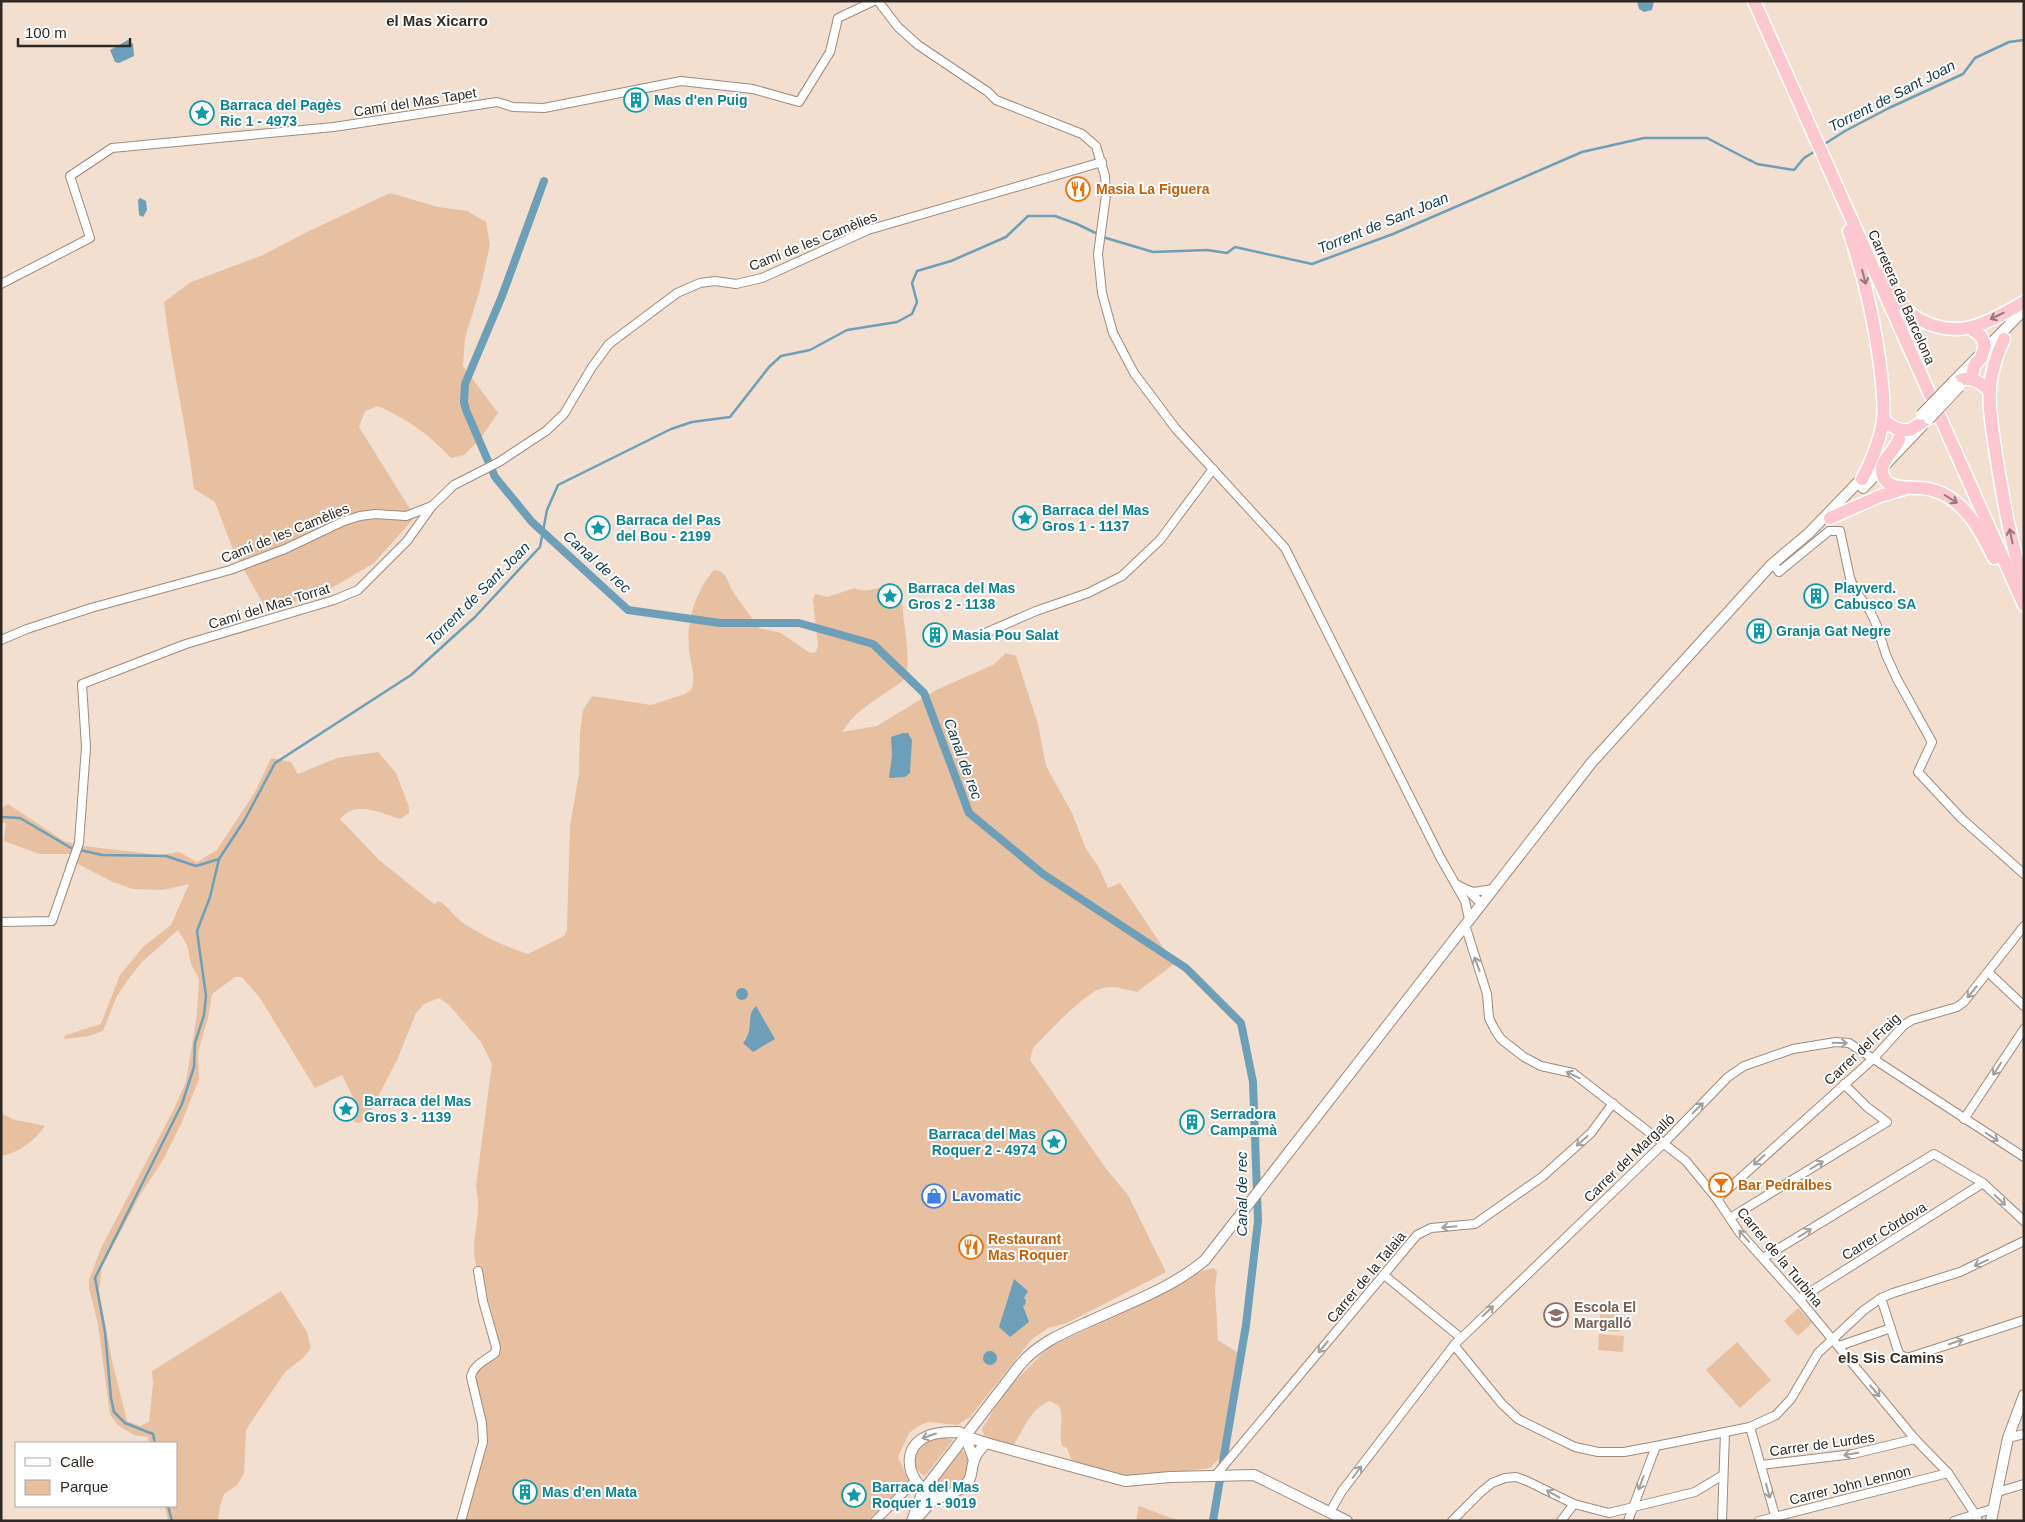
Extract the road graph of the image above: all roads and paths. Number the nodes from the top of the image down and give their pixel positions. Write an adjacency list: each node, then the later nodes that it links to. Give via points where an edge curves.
1 (876, 1): 4 (street, via 918,45 996,100 1082,134 1096,146); 5 (street, Camí del Mas Tapet, via 838,18 830,52 799,102 753,89 681,81 544,108 513,107 497,102 334,127 112,148 70,176 90,238)
2 (1754, 1): 3 (highway, Carretera de Barcelona)
3 (1824, 159): 9 (highway, via 1883,273 1907,309 1926,323); 16 (highway, one-way to 16, via 1868,291 1881,373); 27 (highway, Carretera de Barcelona)
4 (1102, 162): 19 (street, Carrer de la Turbina, via 1106,195 1098,254 1102,293 1113,332 1134,373 1176,429); 22 (street, Camí de les Camèlies, via 868,230 762,278 736,284 700,283 677,293 609,344 564,414 546,431 517,451 454,485)
5 (1, 284)
6 (2024, 302): 9 (highway, one-way to 9)
7 (2024, 310): 11 (street)
8 (2024, 316): 10 (street)
9 (1970, 328): 11 (highway, via 1981,336)
10 (2004, 339): 12 (street); 13 (highway, via 1993,370)
11 (1984, 350): 12 (street); 12 (highway)
12 (1963, 380): 13 (highway, via 1982,384); 14 (highway); 15 (street, bridge)
13 (1990, 391): 26 (highway, one-way to 13, via 2001,486)
14 (1938, 397): 15 (street, bridge)
15 (1928, 417): 17 (highway); 18 (street)
16 (1883, 419): 17 (highway); 20 (highway, via 1875,451)
17 (1904, 434): 18 (highway); 20 (street)
18 (1882, 468): 21 (highway, via 1890,484); 23 (street)
19 (1212, 469): 29 (street, via 1160,540 1122,576 1088,593); 32 (street, Carrer de la Turbina, via 1285,548)
20 (1862, 479): 24 (street)
21 (1904, 489): 23 (highway); 28 (highway, one-way to 28, via 1930,490 1958,504 1988,546)
22 (432, 506): 30 (street, Camí de les Camèlies, via 406,516 360,516 230,570 91,608); 37 (street, Camí del Mas Torrat, via 407,541 358,590 186,644 82,684 86,747 79,843 52,921)
23 (1830, 518): 24 (street)
24 (1809, 533): 25 (street)
25 (1773, 563): 31 (street, via 1779,572 1829,530 1840,531 1855,590 1870,611 1897,679 1932,742 1918,772 1961,818); 33 (street, via 1592,762)
26 (2024, 583)
27 (2024, 604)
28 (2024, 613)
29 (976, 637)
30 (1, 640)
31 (2024, 874)
32 (1455, 884): 34 (street); 35 (street, Carrer de la Turbina)
33 (1493, 889): 34 (street); 36 (street)
34 (1467, 890): 36 (street)
35 (1465, 901): 36 (street); 38 (street, Carrer de la Turbina)
36 (1482, 904): 38 (street)
37 (1, 922)
38 (1467, 922): 45 (street, Carrer de la Turbina, one-way to 38, via 1574,1074 1541,1066 1501,1039 1489,1018 1487,994); 70 (street, via 1205,1260 1160,1288 1034,1350)
39 (2024, 926): 40 (street, Carrer del Fraig)
40 (1989, 973): 41 (street); 43 (street, Carrer del Fraig, one-way to 43, via 1956,1007 1904,1025)
41 (2024, 1006)
42 (2024, 1029): 46 (street, one-way to 46)
43 (1874, 1058): 44 (street, Carrer del Fraig); 46 (street, Carrer del Margalló); 47 (street, Carrer del Margalló, one-way to 43, via 1728,1077 1760,1059 1792,1049 1836,1042 1849,1043)
44 (1844, 1084): 50 (street, Carrer del Fraig, one-way to 50); 51 (street, one-way to 44, via 1887,1122 1866,1107)
45 (1613, 1103): 47 (street, Carrer de la Turbina); 56 (street, Carrer de la Talaia, one-way to 56, via 1591,1133 1542,1177 1475,1224 1430,1228 1417,1235)
46 (1964, 1119): 48 (street, Carrer del Margalló, one-way to 48)
47 (1664, 1143): 50 (street, Carrer de la Turbina, via 1686,1161); 61 (street, Carrer del Margalló, one-way to 47)
48 (2024, 1157)
49 (1982, 1183): 52 (street, one-way to 52); 54 (street, one-way to 49, via 1934,1154); 58 (street, Carrer Còrdova)
50 (1717, 1198): 51 (street, Carrer de la Turbina)
51 (1730, 1218): 54 (street, Carrer de la Turbina, one-way to 51)
52 (2024, 1221)
53 (2024, 1241): 57 (street, one-way to 57, via 1960,1272)
54 (1763, 1258): 58 (street, Carrer de la Turbina)
55 (478, 1271): 92 (street, via 496,1347 494,1353 472,1372 483,1442)
56 (1384, 1275): 61 (street); 79 (street, Carrer de la Talaia, one-way to 79)
57 (1881, 1298): 60 (street); 62 (street)
58 (1799, 1299): 62 (street, Carrer de la Turbina)
59 (2024, 1320): 60 (street, one-way to 59, via 1900,1354 1907,1358)
60 (1891, 1328): 64 (street)
61 (1461, 1338): 63 (street, Carrer del Margalló)
62 (1833, 1340): 64 (street, Carrer de la Turbina); 67 (street, via 1818,1353 1781,1410)
63 (1454, 1345): 74 (street, via 1518,1419 1575,1447 1598,1452 1624,1452); 87 (street, Carrer del Margalló, one-way to 63, via 1342,1491)
64 (1839, 1346): 72 (street, Carrer de la Turbina, one-way to 72)
65 (2024, 1395): 66 (street)
66 (2021, 1407): 71 (street)
67 (1750, 1427): 68 (street); 76 (street)
68 (1725, 1432): 74 (street); 78 (street)
69 (2024, 1434): 71 (street)
70 (965, 1436): 73 (street); 75 (street); 80 (street, one-way to 80, via 959,1432 930,1434 916,1443 910,1464); 82 (street)
71 (2008, 1438): 83 (street)
72 (1915, 1439): 76 (street, Carrer de Lurdes, one-way to 76, via 1852,1454); 77 (street, Carrer de la Turbina)
73 (986, 1443): 75 (street); 79 (street, via 1125,1481)
74 (1656, 1446): 86 (street, one-way to 86)
75 (974, 1460): 84 (street, via 966,1484)
76 (1761, 1465): 91 (street, one-way to 91)
77 (1948, 1473): 88 (street, Carrer de la Turbina); 91 (street, Carrer John Lennon)
78 (1723, 1475): 86 (street, via 1696,1492); 99 (street)
79 (1215, 1476): 87 (street, via 1254,1475)
80 (915, 1481): 82 (street); 93 (street)
81 (2024, 1484): 83 (street)
82 (923, 1491): 84 (street); 94 (street)
83 (1996, 1491): 89 (street)
84 (946, 1496): 94 (street, via 933,1500)
85 (1574, 1504): 86 (street, via 1609,1513); 90 (street, one-way to 90, via 1527,1481 1505,1478 1481,1492); 97 (street)
86 (1632, 1507): 98 (street)
87 (1330, 1512): 95 (street)
88 (1976, 1517): 89 (street); 101 (street)
89 (1991, 1517)
90 (1455, 1518): 96 (street)
91 (1776, 1518): 100 (street, Carrer John Lennon)
92 (461, 1521)
93 (875, 1521)
94 (913, 1521)
95 (1347, 1521)
96 (1466, 1521)
97 (1561, 1521)
98 (1628, 1521)
99 (1722, 1521)
100 (1759, 1521)
101 (1954, 1521)

